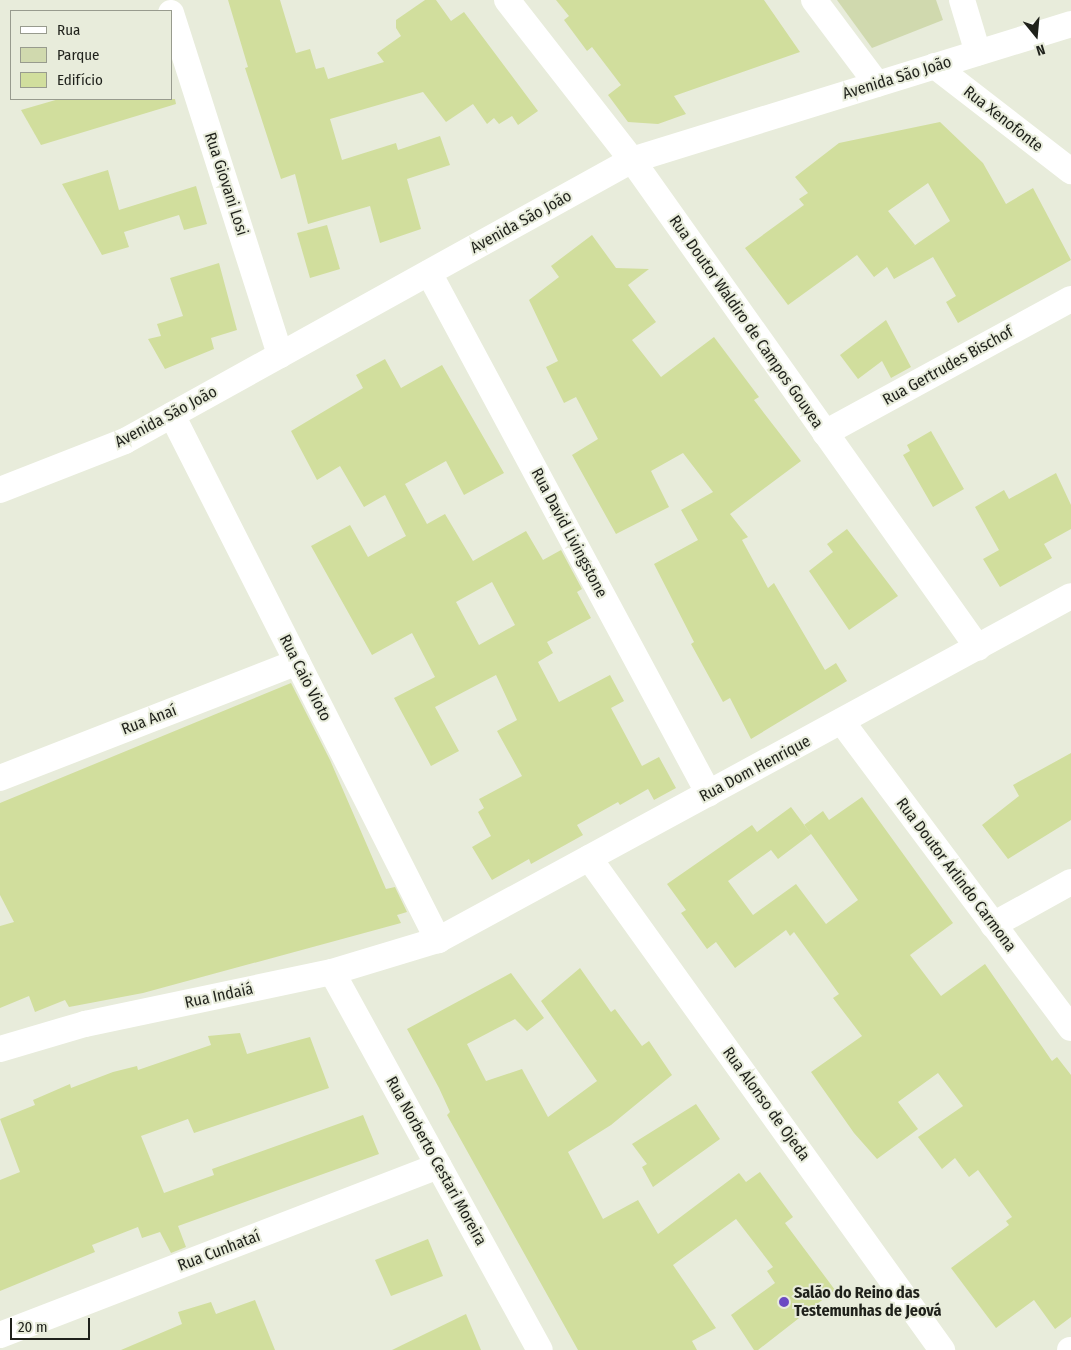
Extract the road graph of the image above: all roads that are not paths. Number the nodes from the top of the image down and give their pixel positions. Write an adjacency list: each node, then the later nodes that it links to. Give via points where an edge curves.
1 (507, 0): 9 (street, Rua Doutor Waldiro de Campos Gouvea)
2 (814, 0): 8 (street)
3 (962, 0): 6 (street)
4 (172, 15): 13 (street, Rua Giovani Losi)
5 (1071, 24): 6 (street, Avenida São João)
6 (978, 53): 7 (street, Avenida São João)
7 (936, 66): 8 (street, Avenida São João); 10 (street, Rua Xenofonte)
8 (878, 84): 9 (street, Avenida São João)
9 (632, 160): 11 (street, Avenida São João); 15 (street, Rua Doutor Waldiro de Campos Gouvea)
10 (1071, 171)
11 (429, 273): 13 (street, Avenida São João); 22 (street, Rua David Livingstone)
12 (1071, 299): 15 (street, Rua Gertrudes Bischof)
13 (280, 356): 14 (street, Avenida São João)
14 (172, 415): 16 (street, Avenida São João, via 125,441); 19 (street, Rua Caio Vioto)
15 (825, 433): 18 (street, Rua Doutor Waldiro de Campos Gouvea)
16 (0, 490)
17 (1071, 596): 18 (street, Rua Dom Henrique)
18 (978, 648): 20 (street, Rua Dom Henrique)
19 (297, 662): 21 (street, Rua Anaí); 26 (street, Rua Caio Vioto)
20 (842, 722): 22 (street, Rua Dom Henrique); 25 (street, Rua Doutor Arlindo Carmona)
21 (0, 778)
22 (709, 794): 23 (street, Rua Dom Henrique)
23 (589, 858): 26 (street, Rua Dom Henrique); 33 (street, Rua Alonso de Ojeda)
24 (1071, 882): 25 (street)
25 (993, 924): 28 (street, Rua Doutor Arlindo Carmona)
26 (438, 940): 27 (street, Rua Indaiá)
27 (332, 972): 29 (street, Rua Indaiá, via 85,1024); 30 (street, Rua Norberto Cestari Moreira)
28 (1071, 1028)
29 (0, 1049)
30 (439, 1166): 31 (street, Rua Cunhataí); 32 (street, Rua Norberto Cestari Moreira)
31 (0, 1335)
32 (540, 1350)
33 (942, 1350)

